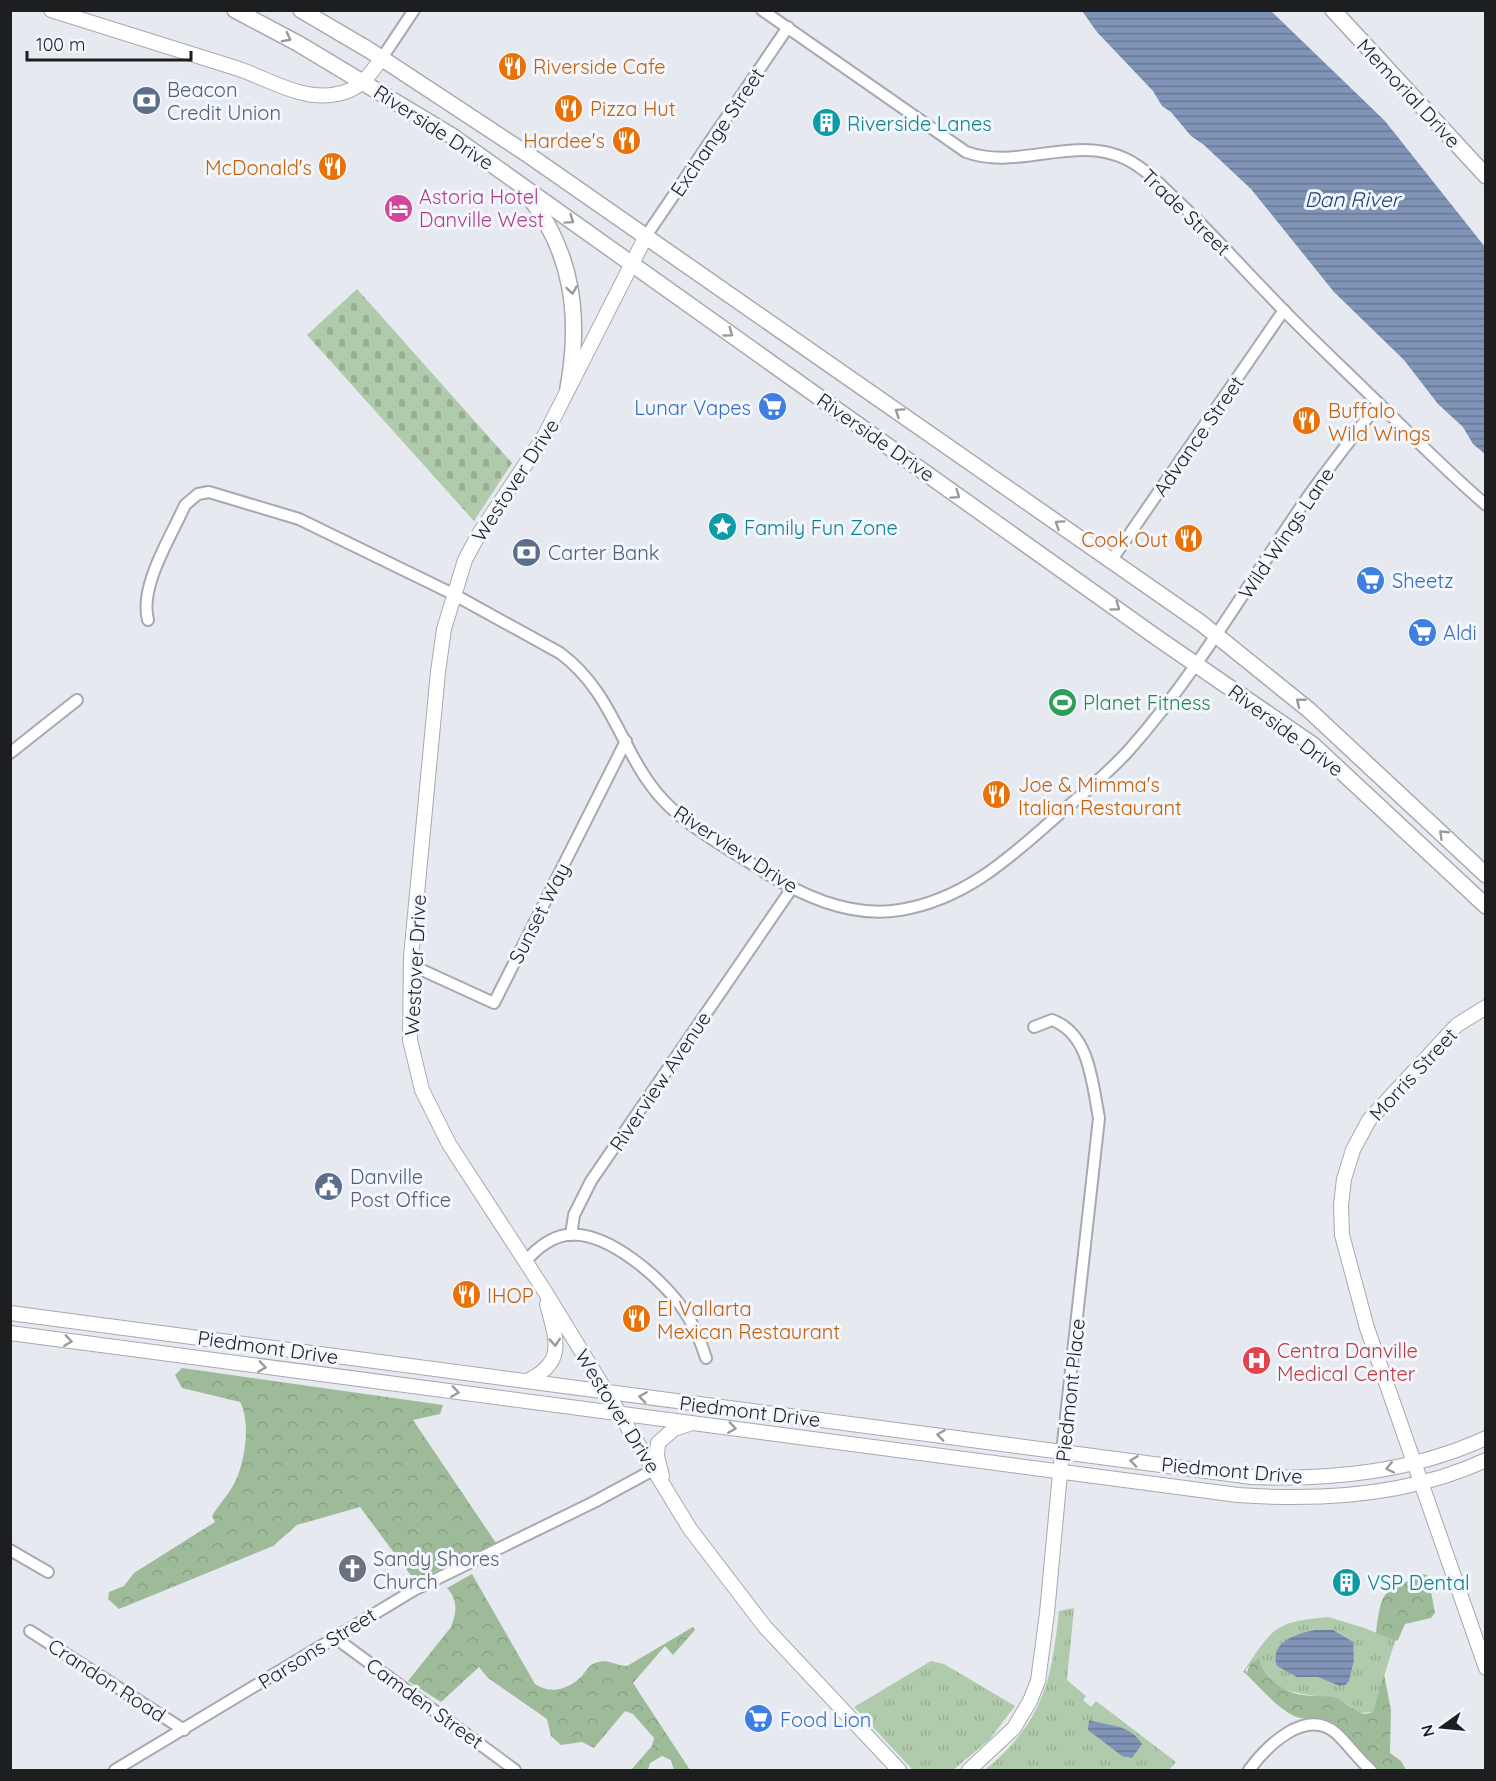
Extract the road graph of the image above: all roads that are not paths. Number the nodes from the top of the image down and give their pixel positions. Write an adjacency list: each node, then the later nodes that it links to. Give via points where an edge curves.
1 (51, 10): 9 (main road, via 309,94 336,95)
2 (235, 10): 9 (main road, Riverside Drive, one-way to 9)
3 (301, 10): 8 (main road, Riverside Drive)
4 (414, 10): 8 (street)
5 (762, 10): 7 (street, Trade Street)
6 (1333, 10): 10 (main road, Memorial Drive)
7 (788, 27): 12 (street, Exchange Street); 14 (street, Trade Street, via 978,157 1000,159 1098,150 1142,168 1212,233)
8 (382, 58): 9 (main road); 12 (main road, Riverside Drive)
9 (364, 83): 11 (main road, Riverside Drive, via 452,136)
10 (1485, 176)
11 (517, 183): 13 (main road, Riverside Drive, one-way to 13); 15 (main road, one-way to 15, via 558,245 571,284 575,336)
12 (646, 236): 13 (main road, Westover Drive); 18 (main road, Riverside Drive, one-way to 12)
13 (634, 265): 15 (main road, Westover Drive); 22 (main road, Riverside Drive, one-way to 22)
14 (1284, 310): 16 (street, Trade Street); 18 (street, Advance Street)
15 (568, 388): 19 (main road, Westover Drive, via 545,435 479,534)
16 (1378, 404): 17 (street, Trade Street); 21 (street, Wild Wings Lane, via 1306,500)
17 (1485, 505)
18 (1112, 561): 21 (main road, Riverside Drive)
19 (453, 594): 20 (street, Riverview Drive, via 324,529 209,492 198,494 185,505 148,585); 24 (street, Riverview Drive, via 576,665 592,681); 29 (main road, Westover Drive, via 438,672)
20 (148, 620)
21 (1215, 635): 22 (street, Wild Wings Lane); 26 (main road, Riverside Drive, one-way to 21, via 1309,710)
22 (1195, 664): 27 (street, Riverview Drive, via 1129,750 1030,840 969,887 922,904 878,911 833,904); 28 (main road, Riverside Drive, via 1313,745)
23 (77, 700): 25 (street)
24 (626, 741): 27 (street, Riverview Drive, via 662,799 677,813); 29 (street, Sunset Way, via 494,1003)
25 (10, 753)
26 (1485, 875)
27 (792, 888): 32 (street, Riverview Avenue, via 591,1181 574,1215)
28 (1485, 906)
29 (411, 965): 33 (main road, Westover Drive, via 410,1040 422,1090 449,1144)
30 (1485, 1007): 45 (main road, Morris Street, via 1457,1025 1368,1120 1344,1179 1342,1235 1367,1328)
31 (1034, 1027): 43 (street, Piedmont Place, via 1052,1020 1067,1026 1081,1045 1099,1118)
32 (571, 1235): 33 (street, via 544,1244); 37 (street, via 620,1251 658,1280 686,1313)
33 (525, 1262): 34 (main road, Westover Drive)
34 (544, 1290): 38 (main road, one-way to 38, via 557,1344 548,1367); 39 (main road, Westover Drive)
35 (10, 1313): 38 (main road, Piedmont Drive)
36 (10, 1334): 40 (main road, Piedmont Drive, one-way to 40)
37 (706, 1358)
38 (526, 1381): 39 (main road, Piedmont Drive)
39 (606, 1392): 40 (main road, Westover Drive); 43 (main road, Piedmont Drive, one-way to 39)
40 (619, 1414): 41 (main road, Piedmont Drive); 46 (main road, Westover Drive)
41 (692, 1423): 47 (main road, Piedmont Drive, one-way to 47); 49 (main road, via 674,1429 658,1443 657,1456)
42 (1485, 1438): 45 (main road, Piedmont Drive)
43 (1062, 1452): 45 (main road, Piedmont Drive, one-way to 43, via 1354,1475 1286,1478); 47 (main road, Piedmont Place)
44 (1485, 1460): 48 (main road, Piedmont Drive)
45 (1413, 1463): 48 (main road, Morris Street)
46 (654, 1470): 49 (main road, Westover Drive); 53 (street, Parsons Street, via 414,1590)
47 (1062, 1472): 48 (main road, Piedmont Drive, via 1282,1498 1353,1495); 59 (main road, Piedmont Place, via 1038,1681 1014,1728)
48 (1419, 1482): 54 (main road, Morris Street)
49 (666, 1489): 58 (main road, Westover Drive, via 712,1561 765,1627)
50 (10, 1550): 51 (street)
51 (48, 1572)
52 (30, 1631): 55 (street, Crandon Road)
53 (334, 1637): 55 (street, Parsons Street); 57 (street, Camden Street)
54 (1485, 1668)
55 (183, 1730): 56 (street, Parsons Street)
56 (115, 1770)
57 (515, 1770)
58 (899, 1770)
59 (969, 1770)
60 (1249, 1770): 61 (street, via 1271,1744 1287,1733 1312,1725 1337,1734)
61 (1371, 1770)

